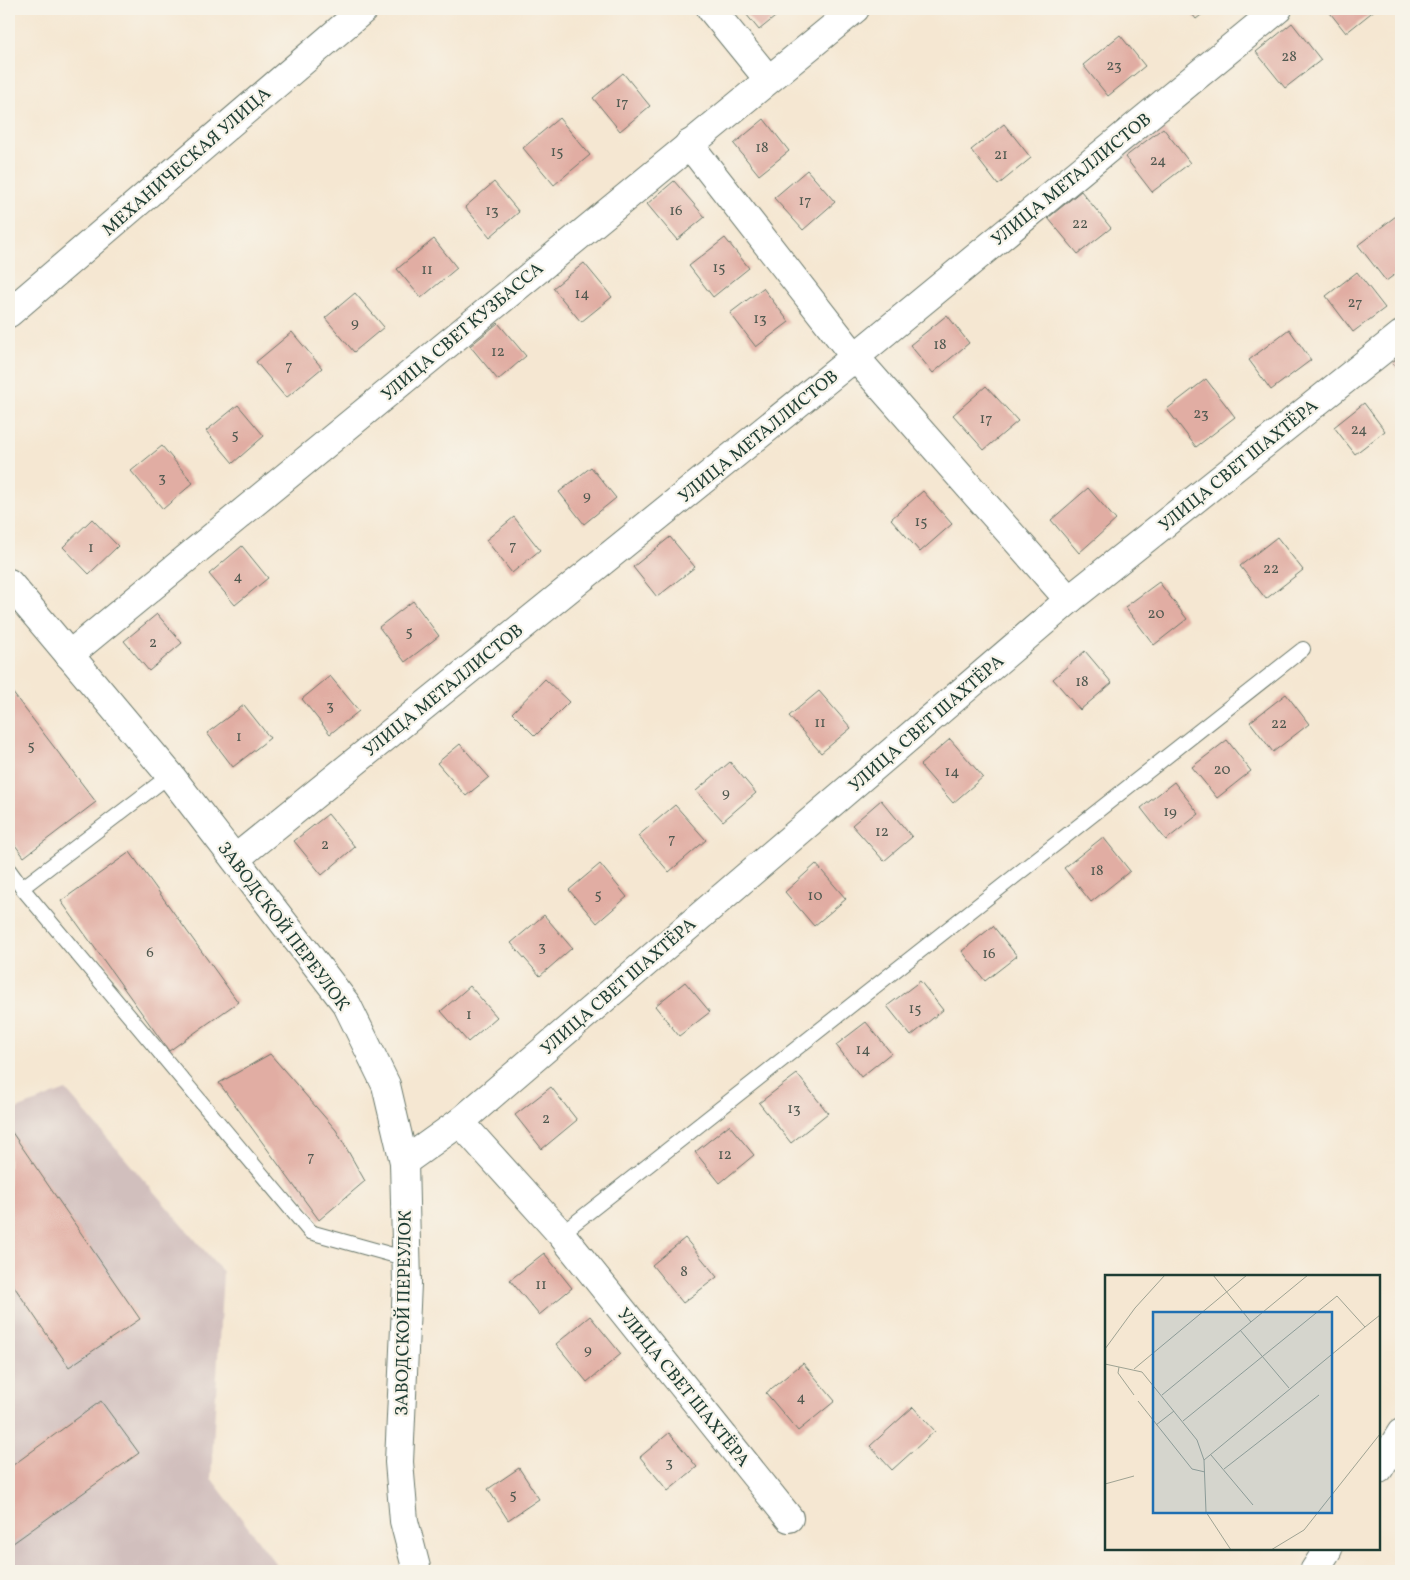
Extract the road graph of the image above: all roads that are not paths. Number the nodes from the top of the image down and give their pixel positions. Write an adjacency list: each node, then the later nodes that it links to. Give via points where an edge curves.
1 (364, 9): 7 (street, МЕХАНИЧЕСКАЯ УЛИЦА)
2 (711, 9): 5 (street)
3 (855, 9): 5 (street, УЛИЦА СВЕТ КУЗБАССА)
4 (1278, 9): 9 (street, УЛИЦА МЕТАЛЛИСТОВ)
5 (768, 79): 6 (street, УЛИЦА СВЕТ КУЗБАССА)
6 (688, 144): 9 (street); 13 (street, УЛИЦА СВЕТ КУЗБАССА)
7 (9, 313)
8 (1401, 335): 11 (street, УЛИЦА СВЕТ ШАХТЁРА)
9 (855, 357): 11 (street); 15 (street, УЛИЦА МЕТАЛЛИСТОВ)
10 (9, 583): 13 (street, ЗАВОДСКОЙ ПЕРЕУЛОК)
11 (1069, 600): 18 (street, УЛИЦА СВЕТ ШАХТЁРА)
12 (1304, 649): 20 (lane)
13 (69, 655): 14 (street, ЗАВОДСКОЙ ПЕРЕУЛОК)
14 (170, 775): 15 (street, ЗАВОДСКОЙ ПЕРЕУЛОК); 17 (lane)
15 (235, 859): 19 (street, ЗАВОДСКОЙ ПЕРЕУЛОК, via 347,1005 386,1085)
16 (9, 870): 17 (lane)
17 (22, 888): 21 (lane, via 310,1232)
18 (460, 1122): 19 (street, УЛИЦА СВЕТ ШАХТЁРА); 20 (street, УЛИЦА СВЕТ ШАХТЁРА)
19 (404, 1162): 21 (street, ЗАВОДСКОЙ ПЕРЕУЛОК)
20 (562, 1234): 24 (street, УЛИЦА СВЕТ ШАХТЁРА)
21 (406, 1259): 26 (street, ЗАВОДСКОЙ ПЕРЕУЛОК, via 399,1462 404,1521)
22 (1401, 1433): 23 (street)
23 (1380, 1467)
24 (790, 1518)
25 (1327, 1550): 27 (street)
26 (417, 1571)
27 (1314, 1571)

